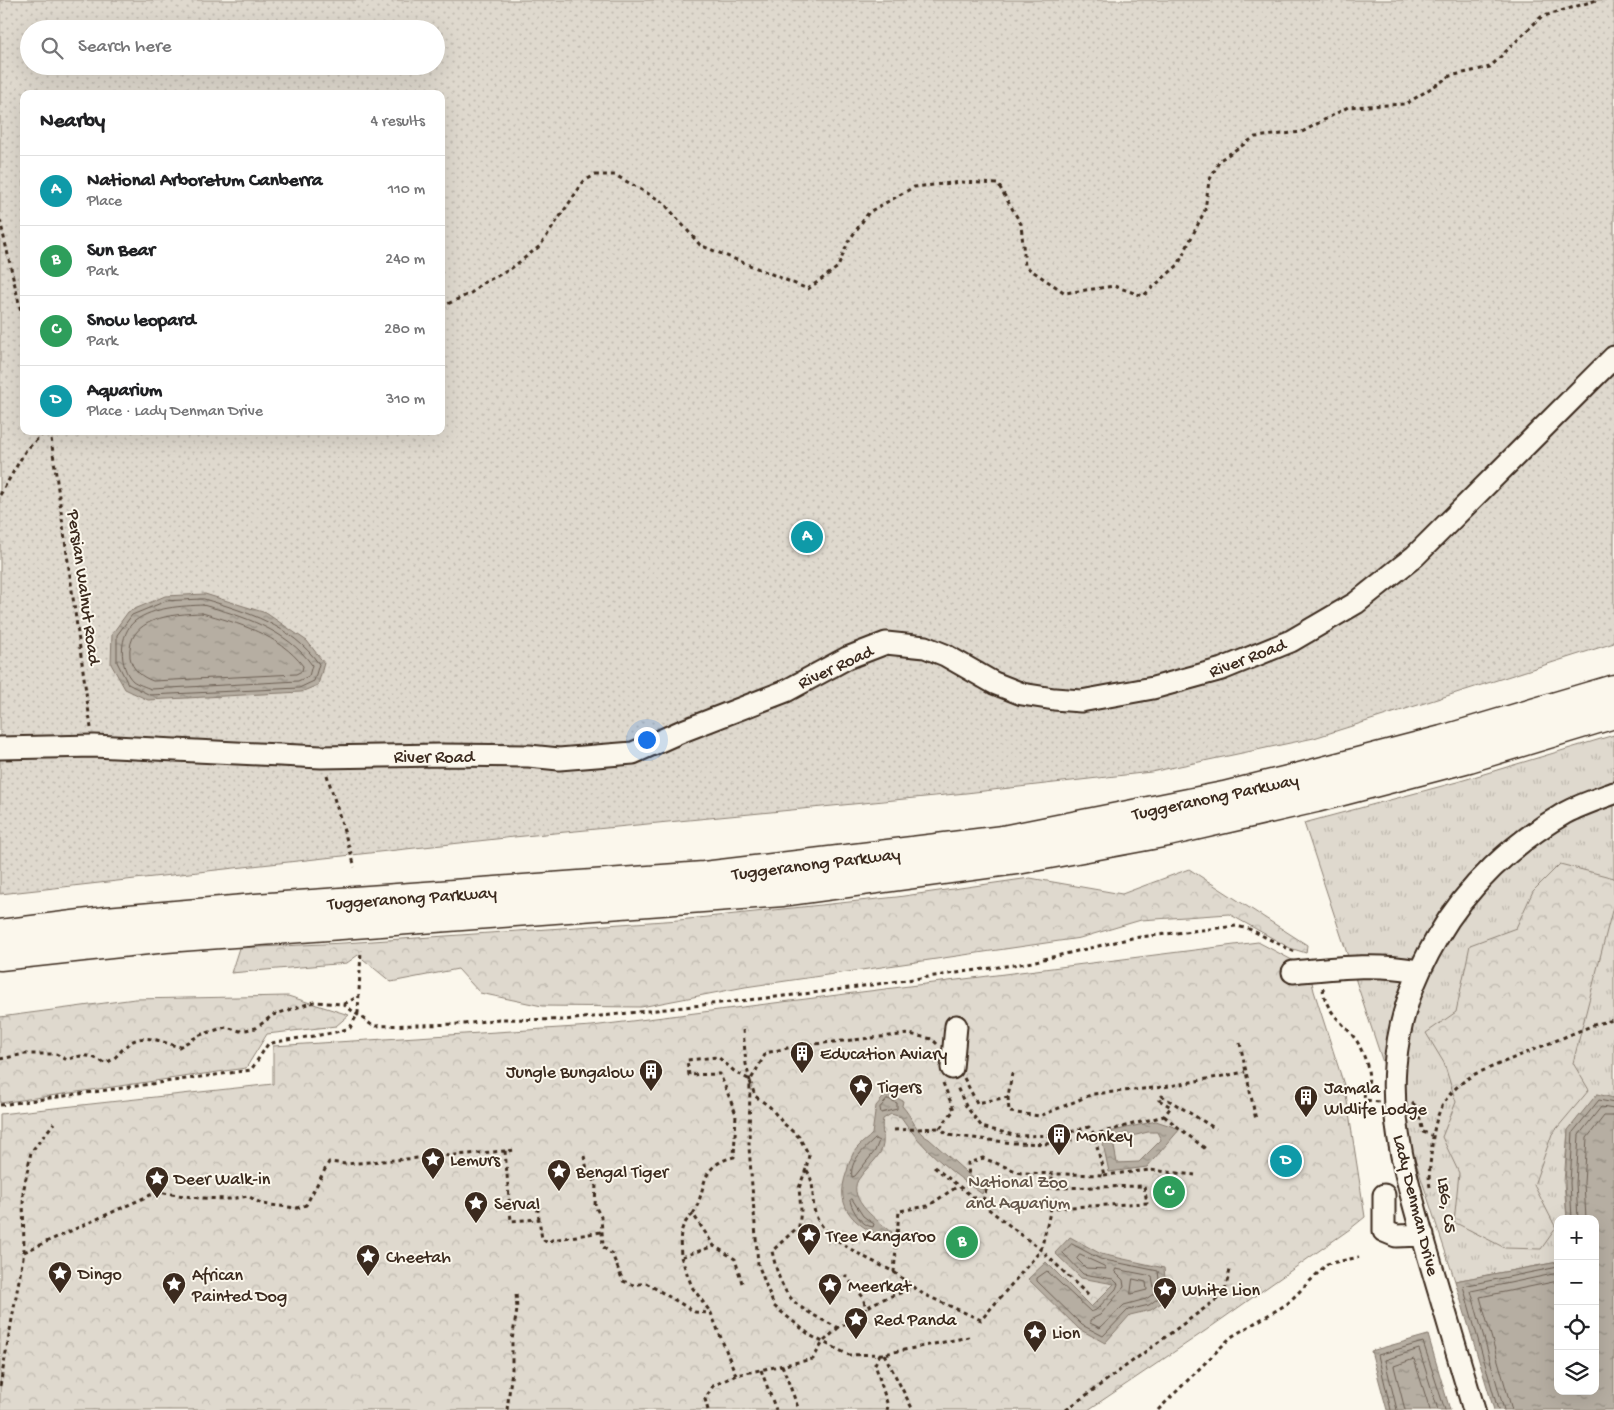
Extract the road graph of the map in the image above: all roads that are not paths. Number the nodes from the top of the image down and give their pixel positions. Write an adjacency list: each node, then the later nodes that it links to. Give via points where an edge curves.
1 (1614, 358): 4 (street, River Road, via 1414,556 1356,603 1291,641 1222,669 1153,688 1081,701 1022,694 994,684 925,647 886,643 847,658 786,690 633,753 559,759 470,755 322,757 94,746)
2 (1614, 689): 6 (highway, Tuggeranong Parkway, via 1442,740 1224,796 1002,840 704,876 256,908)
3 (1614, 714): 7 (highway, Tuggeranong Parkway, via 1316,798 1158,834 1017,860 783,892 166,938)
4 (0, 748)
5 (1614, 793): 9 (street, Lady Denman Drive, via 1566,813 1502,857 1454,910)
6 (0, 934)
7 (0, 956)
8 (1296, 963): 9 (street, via 1321,970 1352,966)
9 (1418, 971): 13 (street, Lady Denman Drive, via 1399,1034 1395,1101 1410,1192)
10 (956, 1026): 11 (street)
11 (947, 1075)
12 (1384, 1195): 13 (street, via 1384,1232 1396,1236)
13 (1423, 1235): 14 (street, Lady Denman Drive)
14 (1474, 1410)

